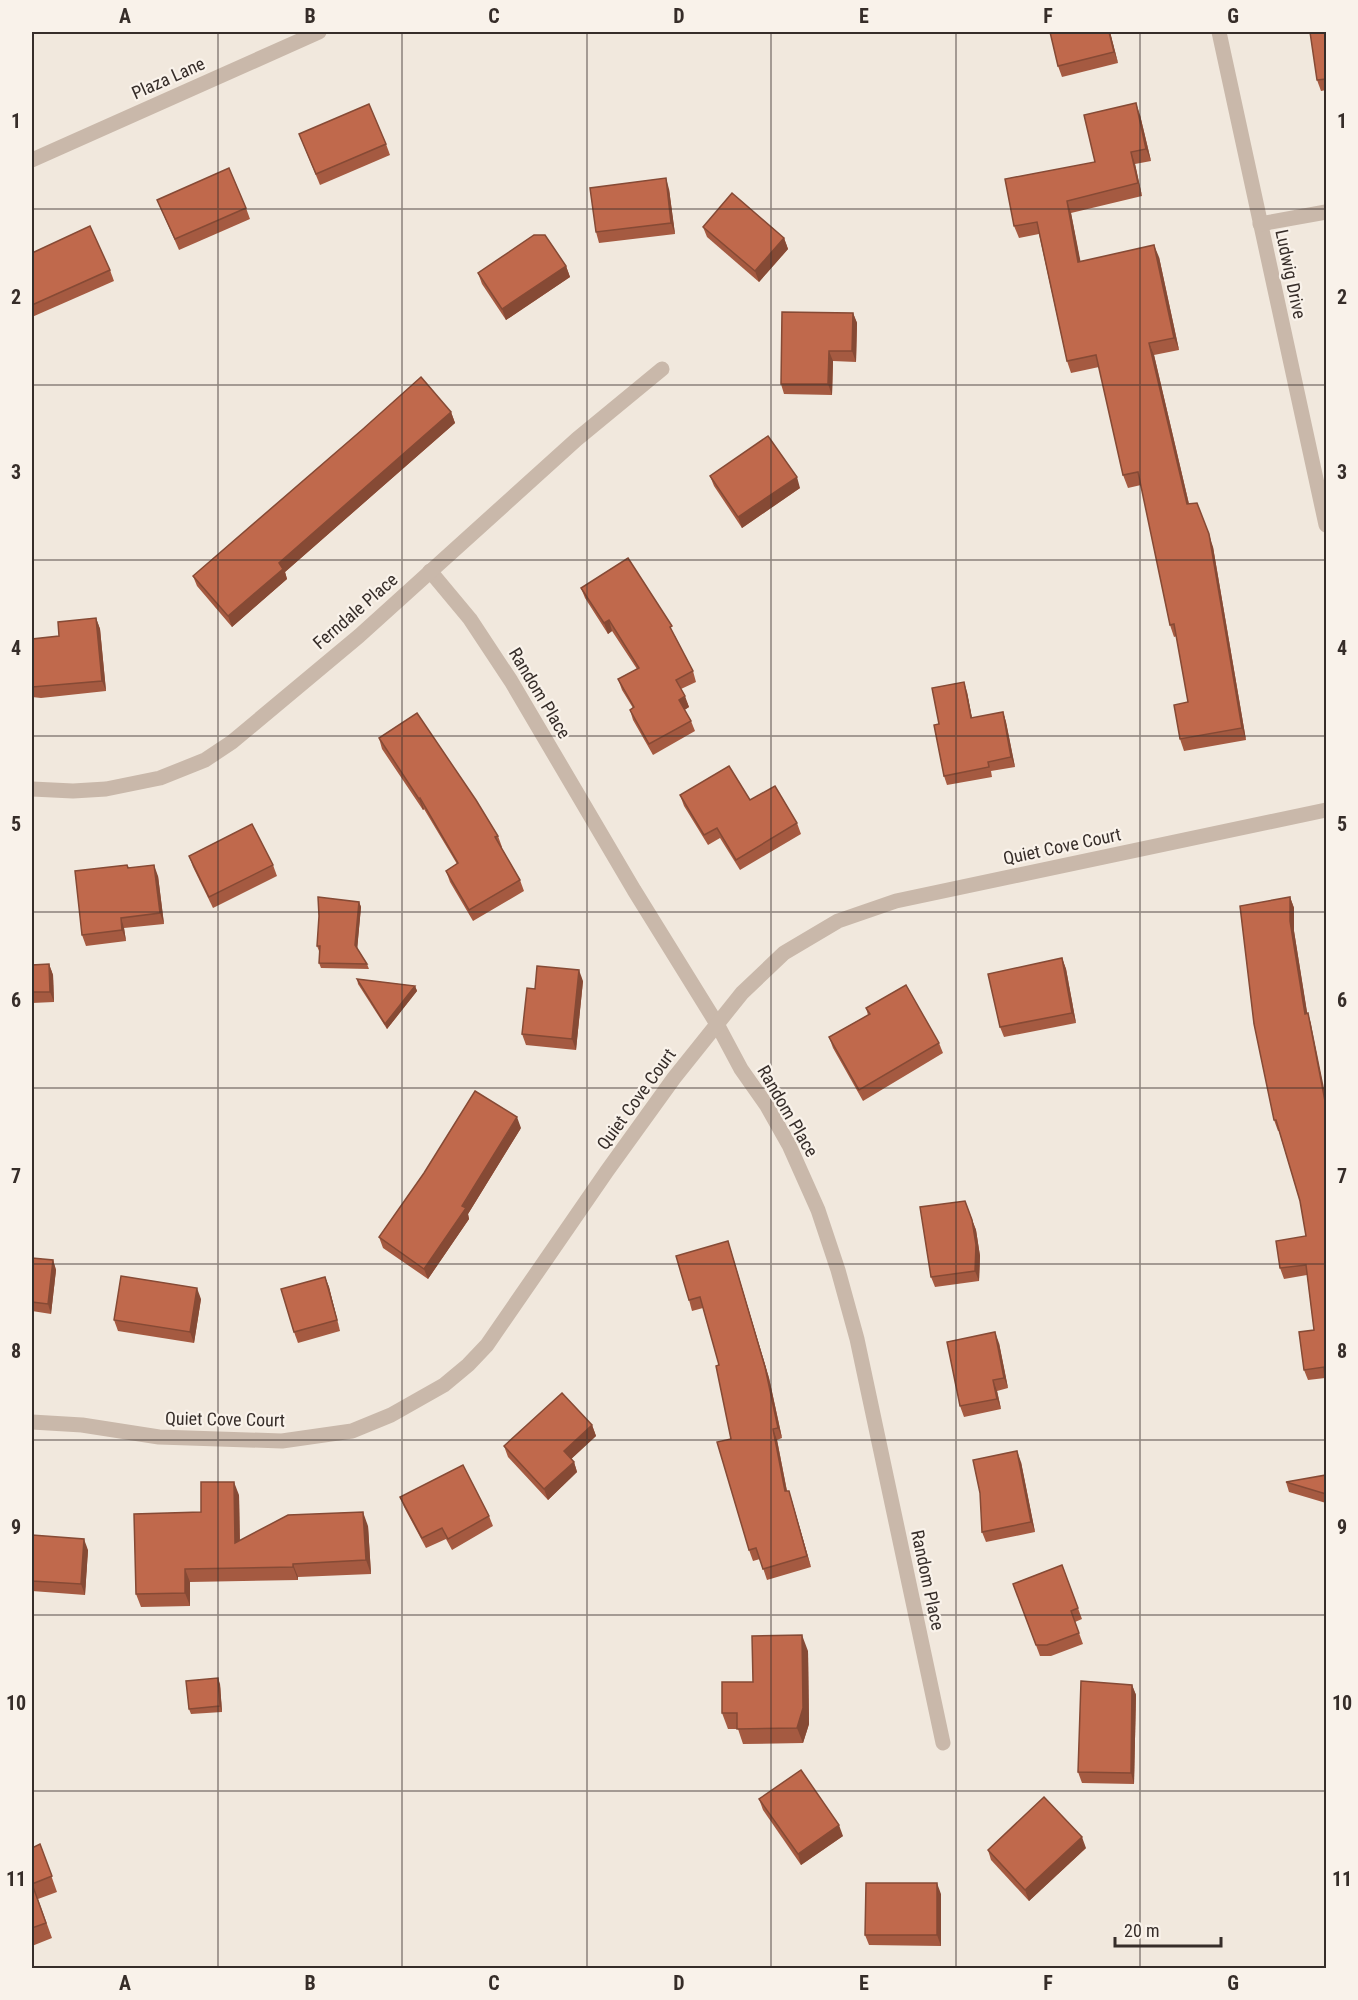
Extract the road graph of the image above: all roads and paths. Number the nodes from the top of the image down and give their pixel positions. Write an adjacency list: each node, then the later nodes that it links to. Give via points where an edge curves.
1 (320, 32): 3 (street, Plaza Lane)
2 (1219, 32): 5 (street, Ludwig Drive)
3 (32, 160)
4 (1326, 212): 5 (street)
5 (1260, 224): 7 (street, Ludwig Drive)
6 (662, 369): 8 (street, Ferndale Place, via 577,439)
7 (1326, 525)
8 (430, 571): 9 (street, Ferndale Place, via 359,636 232,742 205,759 160,778 106,789); 11 (street, Random Place, via 470,619 511,681)
9 (32, 789)
10 (1326, 810): 11 (street, Quiet Cove Court, via 896,901 838,921 784,953 742,993)
11 (717, 1024): 12 (street, Quiet Cove Court, via 614,1161 487,1345 444,1385 418,1401 352,1431 282,1441 159,1437); 13 (street, Random Place, via 789,1145 818,1210 838,1270 857,1339)
12 (32, 1422)
13 (943, 1743)

